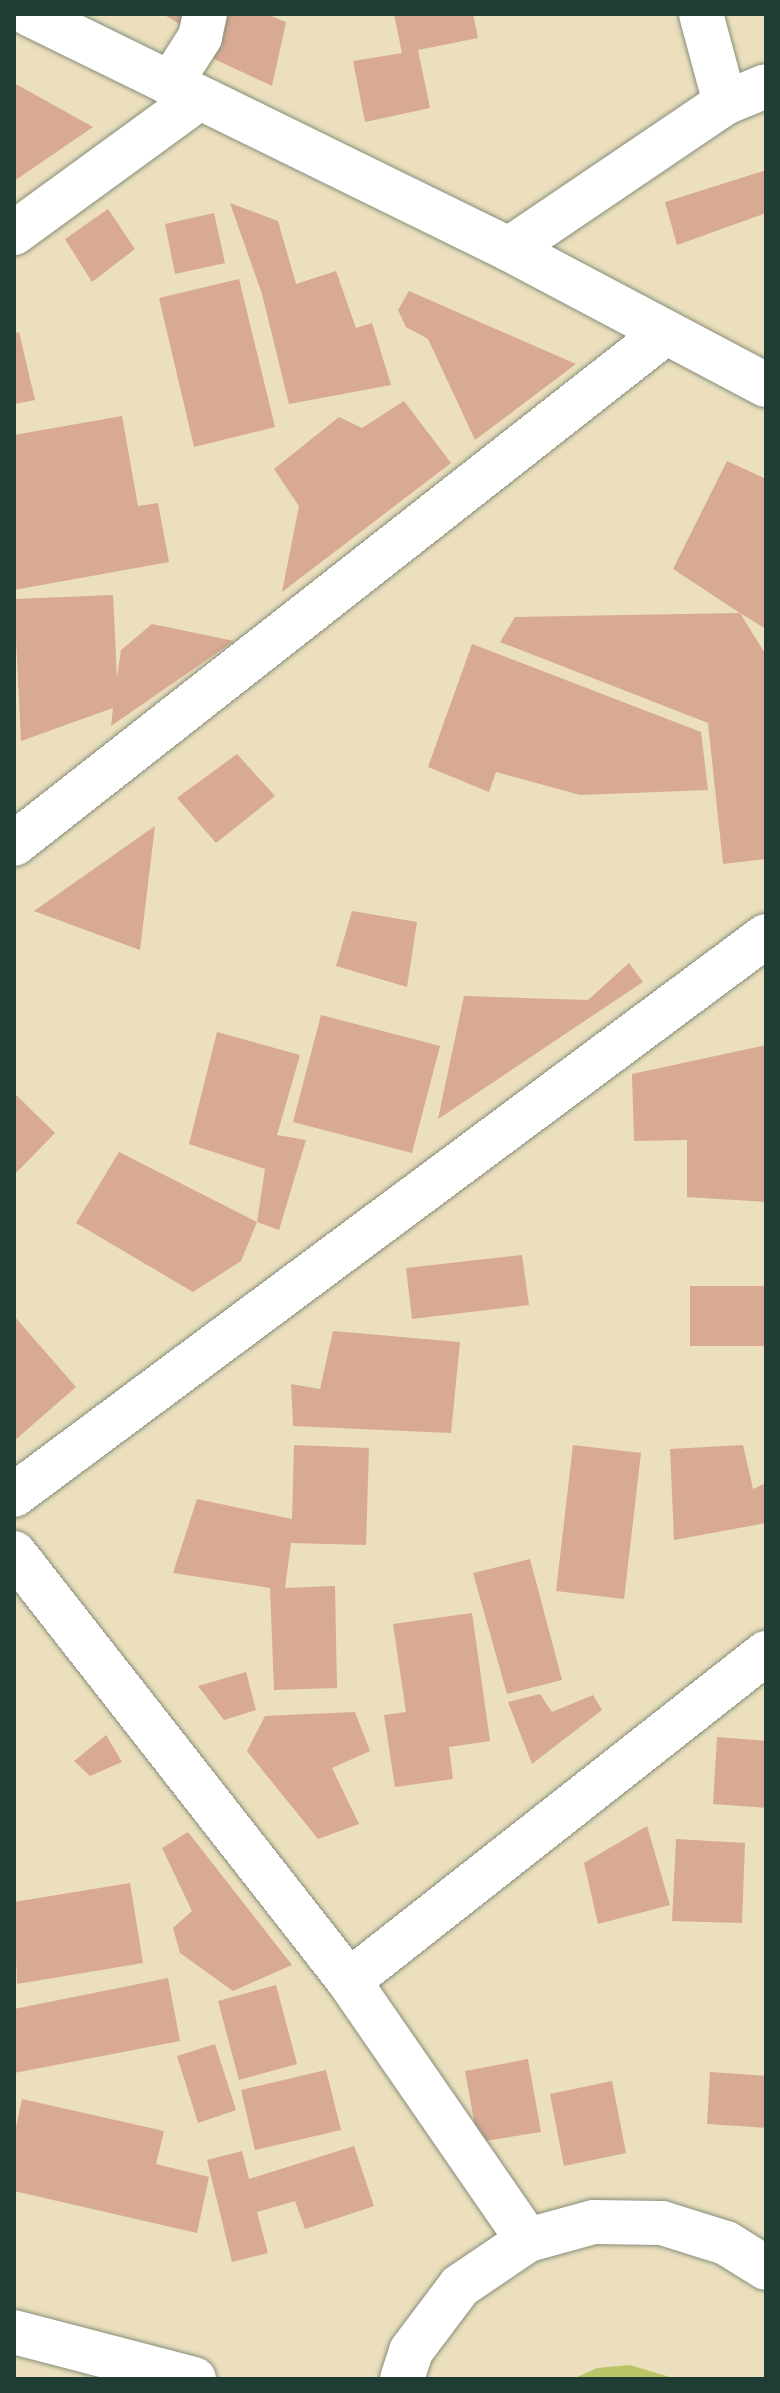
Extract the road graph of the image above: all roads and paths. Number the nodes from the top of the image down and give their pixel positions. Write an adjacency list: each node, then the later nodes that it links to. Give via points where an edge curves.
1 (29, 14): 5 (street)
2 (205, 14): 5 (street)
3 (701, 14): 6 (street)
4 (766, 86): 6 (street)
5 (184, 92): 7 (street); 8 (street)
6 (725, 103): 8 (street)
7 (14, 233)
8 (509, 249): 9 (street)
9 (664, 334): 10 (street); 11 (street)
10 (766, 385)
11 (14, 844)
12 (766, 936): 13 (street)
13 (14, 1495)
14 (14, 1553): 16 (street)
15 (766, 1653): 16 (street)
16 (349, 1981): 17 (street)
17 (528, 2240): 18 (street, via 594,2222 662,2223 726,2243); 21 (street, via 460,2286 411,2351)
18 (766, 2268)
19 (14, 2332): 20 (street)
20 (194, 2379)
21 (402, 2379)

